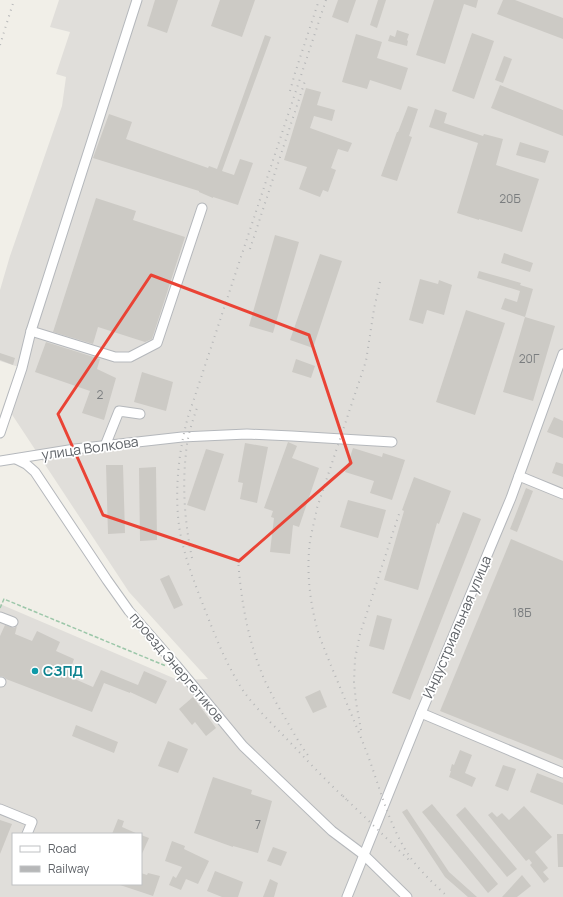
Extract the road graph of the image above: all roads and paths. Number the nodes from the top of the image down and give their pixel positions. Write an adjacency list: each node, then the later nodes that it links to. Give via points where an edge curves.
1 (137, 0): 3 (street)
2 (202, 208): 3 (street, via 157,343 130,357 116,357)
3 (31, 331): 6 (street, via 22,368)
4 (563, 354): 11 (street, Индустриальная улица)
5 (140, 414): 8 (street, via 119,411)
6 (0, 433)
7 (392, 442): 8 (street, улица Волкова, via 247,434 180,437)
8 (105, 446): 9 (street, улица Волкова)
9 (16, 459): 10 (street, улица Волкова); 18 (street, проезд Энергетиков, via 35,472 107,580)
10 (0, 462)
11 (519, 476): 12 (street); 19 (street, Индустриальная улица)
12 (563, 494)
13 (0, 597): 14 (path)
14 (4, 599): 15 (path); 18 (path, via 167,666)
15 (0, 608)
16 (0, 617): 17 (street)
17 (13, 622)
18 (176, 664): 23 (street, проезд Энергетиков, via 243,746 332,831)
19 (421, 713): 20 (street); 23 (street, Индустриальная улица)
20 (563, 772)
21 (0, 809): 22 (street, via 32,822)
22 (27, 833)
23 (364, 855): 24 (street, Индустриальная улица); 25 (street, проезд Энергетиков)
24 (347, 897)
25 (407, 897)

